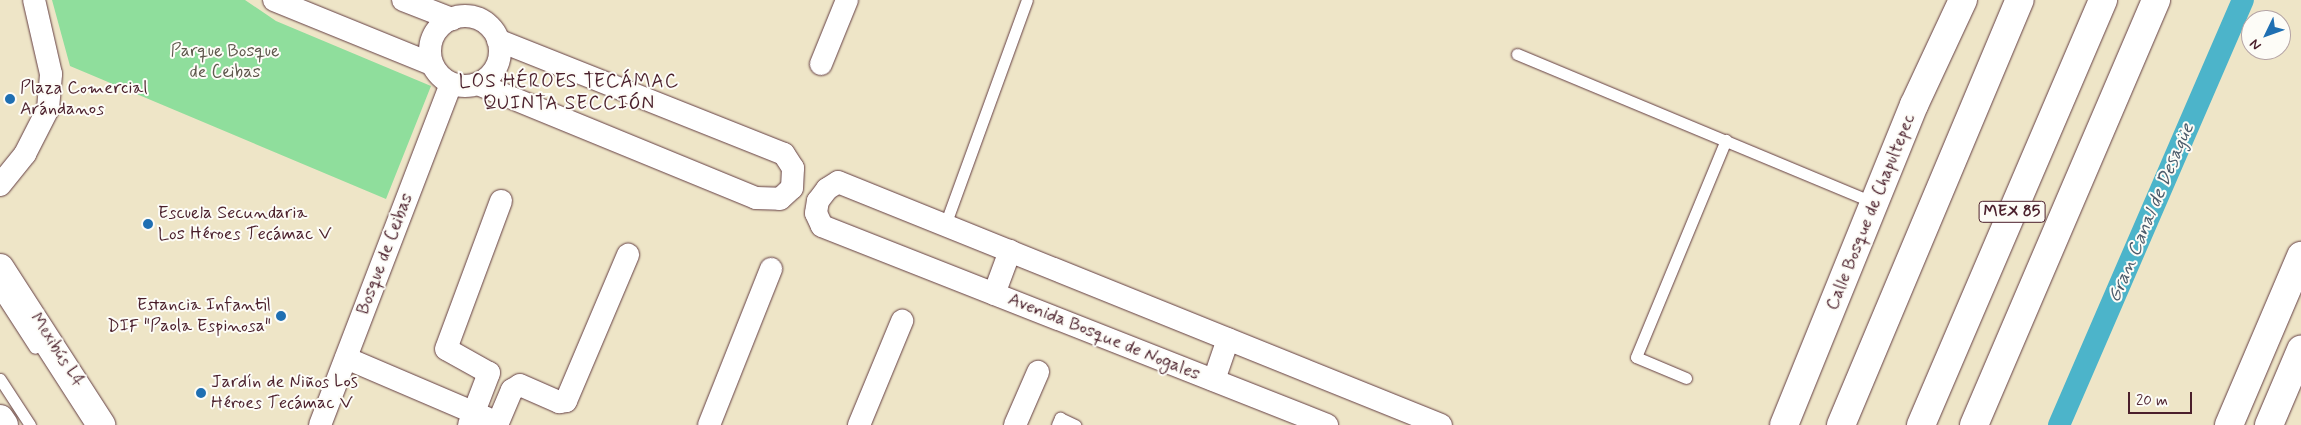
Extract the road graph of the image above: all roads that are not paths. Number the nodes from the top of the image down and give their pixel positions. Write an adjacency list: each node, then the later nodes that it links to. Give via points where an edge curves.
1 (34, 0): 19 (street, via 51,74 48,109 26,154)
2 (274, 0): 14 (street)
3 (403, 0): 11 (street)
4 (847, 0): 15 (street)
5 (1027, 0): 22 (lane)
6 (1962, 0): 21 (main road, Calle Bosque de Chapultepec, via 1914,105)
7 (2020, 0): 54 (main road)
8 (2103, 0): 55 (main road, MEX 85)
9 (2156, 0): 56 (main road, MEX 85)
10 (479, 9): 11 (street); 12 (street)
11 (452, 19): 14 (street, via 440,26 432,37)
12 (498, 40): 17 (street, via 499,57 492,73); 17 (street, via 784,154 793,168 792,188 780,199 756,198)
13 (1516, 54): 18 (lane)
14 (432, 64): 16 (street)
15 (821, 64)
16 (451, 84): 17 (street, via 465,87); 33 (street, Bosque de Ceibas)
17 (478, 84)
18 (1726, 140): 21 (lane); 36 (lane, via 1636,357)
19 (3, 177)
20 (500, 201): 40 (street, via 446,349 451,355 488,372)
21 (1875, 202): 53 (main road, Calle Bosque de Chapultepec)
22 (945, 225): 23 (street, Avenida Bosque de Nogales); 29 (street, Avenida Bosque de Nogales, via 838,182 827,189 818,201 816,213 822,226)
23 (1010, 251): 29 (street, Avenida Bosque de Nogales); 31 (street, Avenida Bosque de Nogales)
24 (628, 255): 41 (street, via 566,401 559,402 520,385 512,390)
25 (2301, 256): 57 (main road)
26 (0, 268): 44 (main road)
27 (771, 270): 46 (street)
28 (0, 294): 34 (lane, Mexibús L4)
29 (994, 294): 38 (street, Avenida Bosque de Nogales)
30 (902, 321): 47 (street)
31 (1228, 339): 38 (street, Avenida Bosque de Nogales); 52 (street, Avenida Bosque de Nogales)
32 (2301, 350): 58 (main road)
33 (346, 358): 40 (street); 45 (street, Bosque de Ceibas)
34 (43, 360)
35 (1038, 372): 48 (street)
36 (1686, 378)
37 (0, 379): 43 (lane)
38 (1214, 380): 51 (street, Avenida Bosque de Nogales)
39 (0, 418): 42 (main road)
40 (472, 419): 41 (street)
41 (500, 424)
42 (4, 425)
43 (30, 425)
44 (101, 425)
45 (320, 425)
46 (709, 425)
47 (860, 425)
48 (1015, 425)
49 (1057, 425): 50 (lane, via 1060,418)
50 (1075, 425)
51 (1327, 425)
52 (1440, 425)
53 (1784, 425)
54 (1841, 425)
55 (1921, 425)
56 (1974, 425)
57 (2229, 425)
58 (2268, 425)

